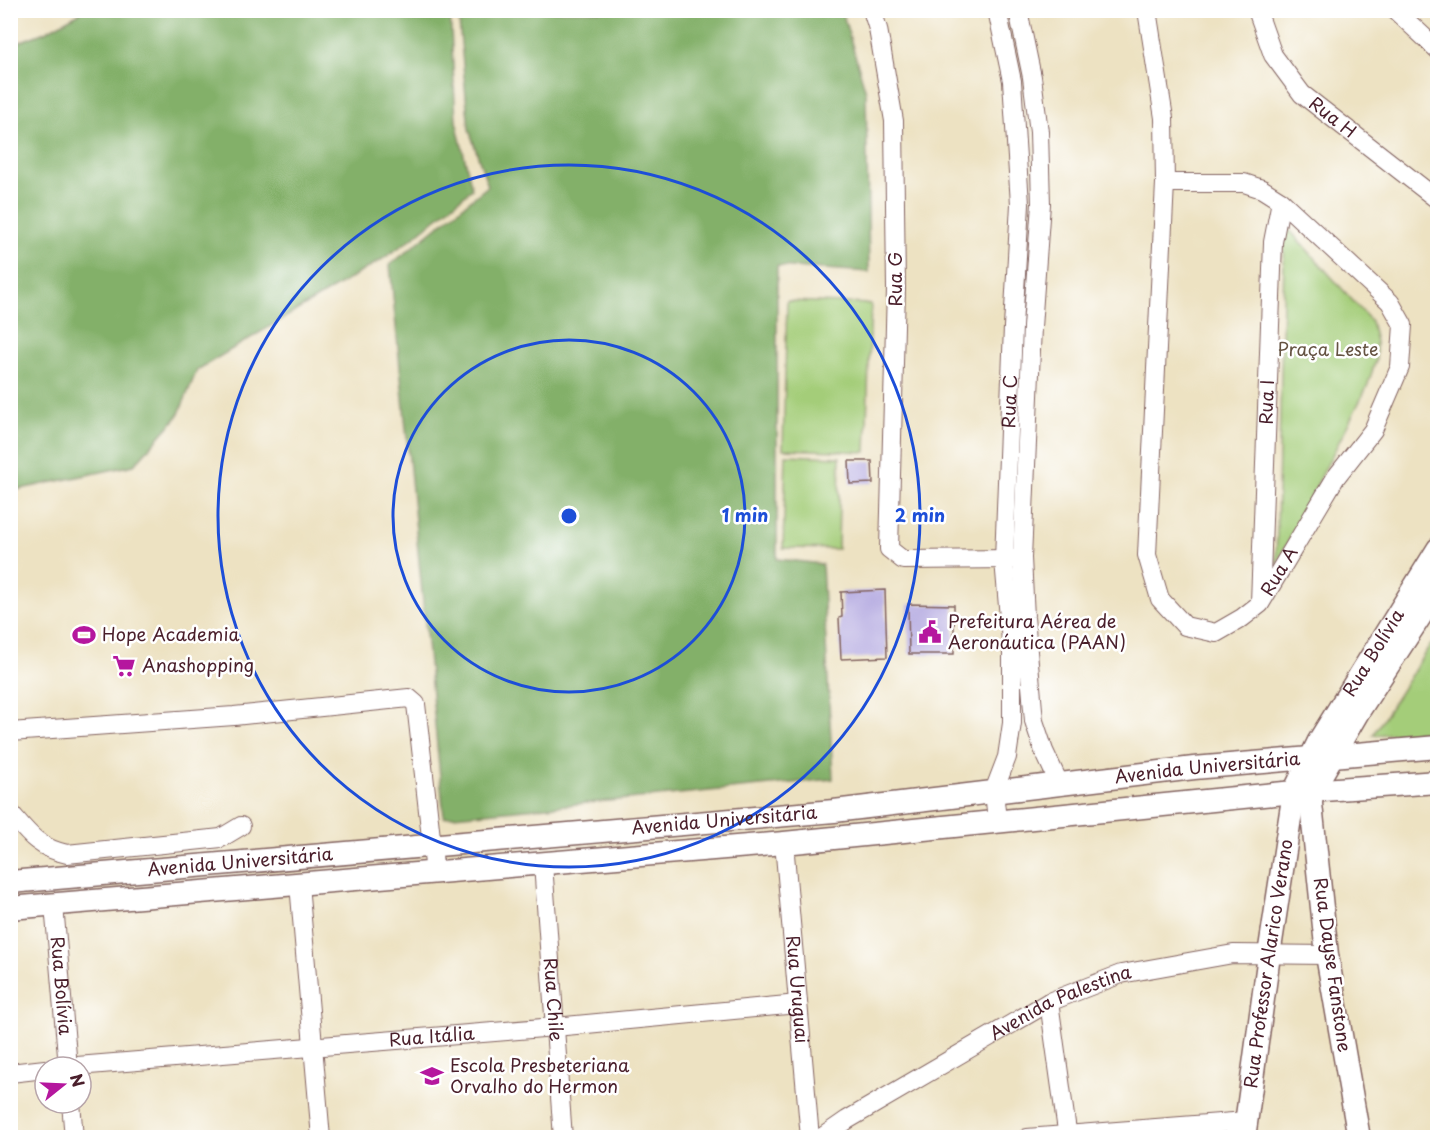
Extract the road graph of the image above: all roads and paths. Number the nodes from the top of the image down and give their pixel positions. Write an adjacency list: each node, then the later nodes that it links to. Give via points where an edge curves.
1 (872, 10): 16 (street, Rua G, via 894,121 897,289 889,549 903,560)
2 (997, 10): 9 (street, Rua C)
3 (1018, 10): 8 (street, Rua C)
4 (1147, 10): 10 (street, via 1164,118)
5 (1257, 10): 11 (street, Rua H, via 1273,55 1302,94)
6 (1395, 10): 7 (street)
7 (1437, 50)
8 (1032, 77): 9 (street); 14 (street, Rua C, via 1039,132 1041,204)
9 (1012, 81): 13 (street, Rua C, via 1020,204)
10 (1165, 183): 12 (street, Rua A, via 1244,183); 18 (street, Rua A, via 1147,555 1160,599 1185,626 1216,633)
11 (1437, 200)
12 (1281, 201): 18 (street, Rua I, via 1273,242); 18 (street, Rua A, via 1390,302 1402,326 1400,367 1373,430 1336,477)
13 (1013, 327): 14 (street); 16 (street, Rua C)
14 (1032, 327): 16 (street, Rua C)
15 (1437, 549): 26 (main road, Rua Bolívia)
16 (1013, 559): 19 (street, Rua C)
17 (1437, 592): 20 (main road, Rua Bolívia)
18 (1260, 604)
19 (1020, 654): 21 (street, Rua C); 22 (street, Rua C)
20 (1358, 712): 25 (main road, via 1364,735); 26 (main road, Rua Bolívia)
21 (1034, 721): 22 (street); 29 (street, Rua C)
22 (1012, 723): 30 (street, Rua C, via 1007,757)
23 (10, 732): 39 (street, via 234,716 409,698 416,704)
24 (1437, 747): 25 (main road, Avenida Universitária)
25 (1387, 752): 26 (main road, Avenida Universitária)
26 (1321, 757): 27 (main road, Avenida Universitária); 31 (main road)
27 (1194, 768): 29 (main road, Avenida Universitária); 33 (main road, via 1188,785)
28 (1434, 781): 31 (main road, Avenida Universitária)
29 (1059, 783): 30 (main road, Avenida Universitária)
30 (994, 791): 32 (main road, Avenida Universitária); 35 (street)
31 (1303, 791): 33 (main road, Avenida Universitária); 46 (main road, Rua Professor Alarico Verano); 47 (main road, Rua Dayse Fanstone, via 1311,804)
32 (944, 798): 37 (main road); 39 (main road, Avenida Universitária)
33 (1196, 802): 35 (main road, Avenida Universitária)
34 (10, 812): 36 (street, via 35,841 51,851 67,854 220,838)
35 (997, 821): 37 (main road, Avenida Universitária)
36 (241, 826)
37 (946, 826): 38 (main road, Avenida Universitária)
38 (784, 843): 40 (main road, Avenida Universitária); 49 (street, Rua Uruguai)
39 (433, 845): 41 (street); 42 (main road, Avenida Universitária)
40 (543, 864): 41 (main road, Avenida Universitária); 50 (street, Rua Chile)
41 (435, 873): 43 (main road, Avenida Universitária)
42 (10, 882)
43 (299, 884): 44 (main road, Avenida Universitária); 51 (street)
44 (54, 905): 45 (main road, Avenida Universitária); 52 (street, Rua Bolívia)
45 (10, 908)
46 (1269, 955): 47 (street, Avenida Palestina); 48 (street, Avenida Palestina, via 1233,954 1121,974); 57 (main road, Rua Professor Alarico Verano)
47 (1327, 956): 65 (main road, Rua Dayse Fanstone)
48 (1049, 1002): 58 (street); 63 (street, Avenida Palestina)
49 (798, 1004): 50 (street, Rua Itália); 62 (street, Rua Uruguai)
50 (555, 1028): 51 (street, Rua Itália); 61 (street, Rua Chile)
51 (313, 1046): 53 (street, Rua Itália); 60 (street)
52 (66, 1055)
53 (93, 1065)
54 (33, 1070): 55 (street)
55 (10, 1073)
56 (72, 1115): 59 (street)
57 (1245, 1129): 58 (street)
58 (1067, 1136): 64 (street)
59 (74, 1137)
60 (321, 1137)
61 (563, 1137)
62 (810, 1137)
63 (821, 1137)
64 (1028, 1137)
65 (1359, 1137)

